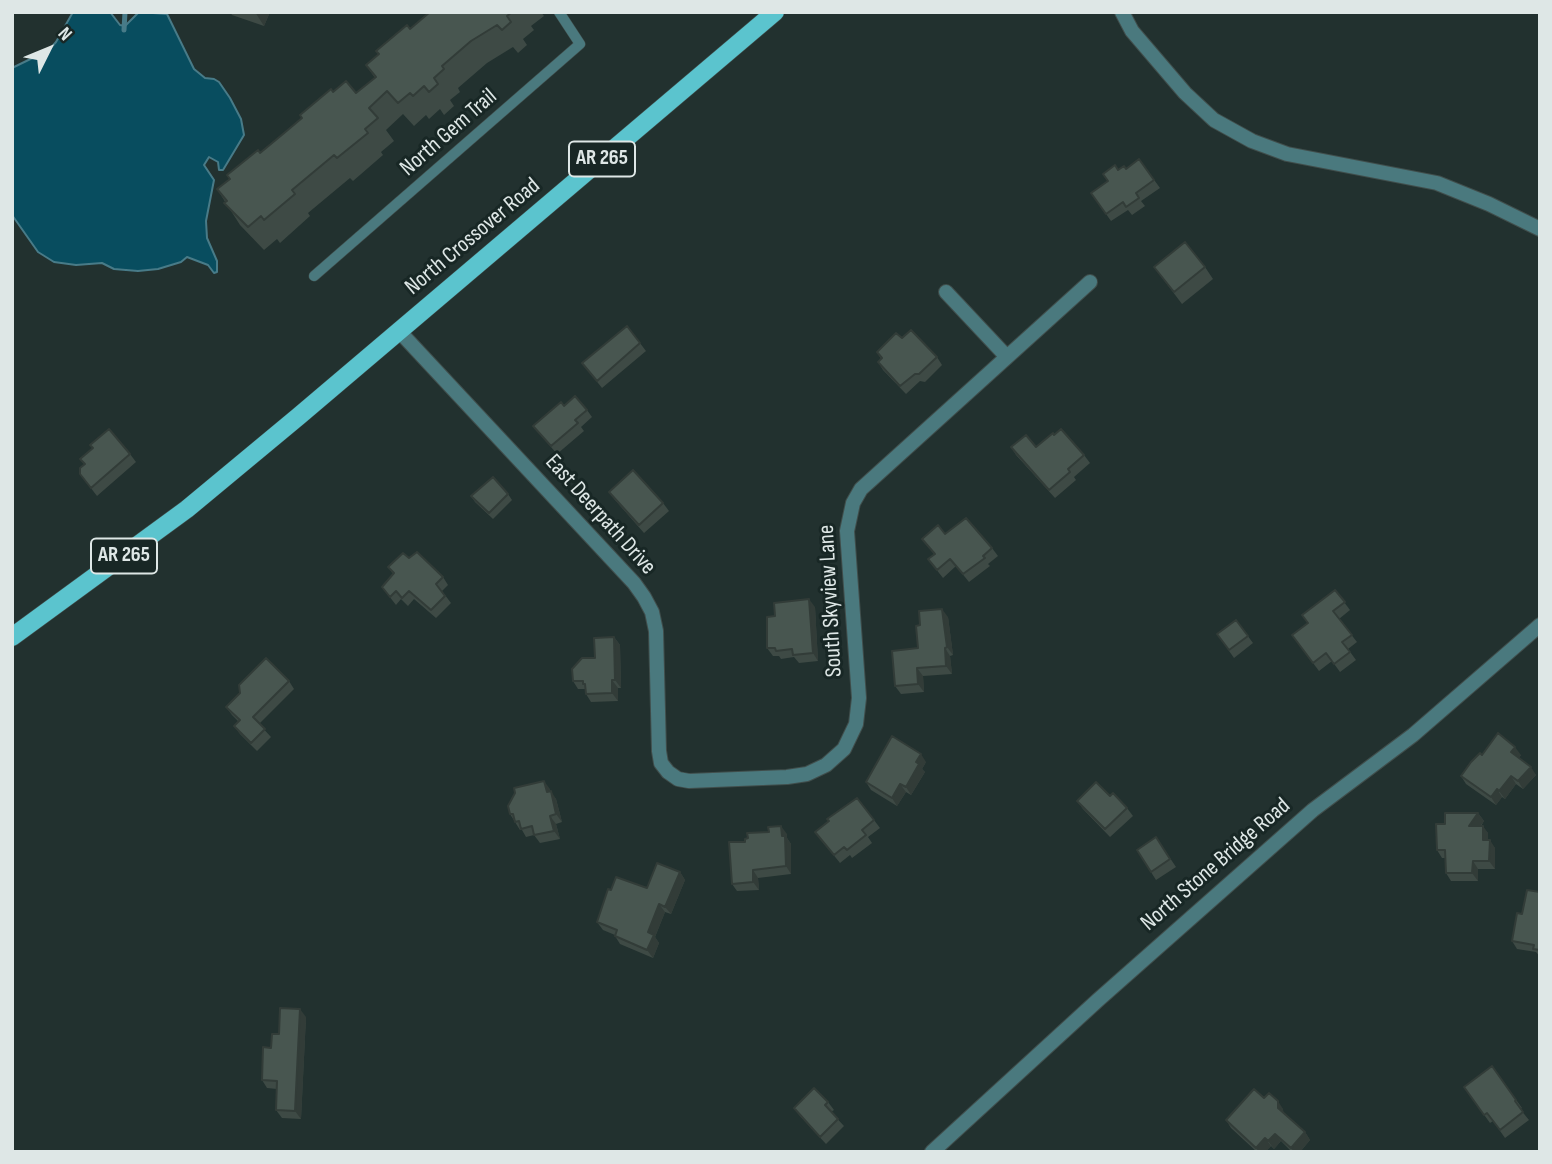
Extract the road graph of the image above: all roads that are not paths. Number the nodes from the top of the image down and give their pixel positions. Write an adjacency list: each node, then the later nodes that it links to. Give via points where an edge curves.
1 (559, 12): 5 (lane, North Gem Trail, via 580,44)
2 (775, 12): 8 (main road, North Crossover Road / AR 265)
3 (1122, 12): 4 (street, via 1132,31 1185,93 1214,120 1252,141 1287,153 1437,183)
4 (1540, 229)
5 (314, 276)
6 (1090, 282): 9 (street, South Skyview Lane)
7 (946, 292): 9 (street)
8 (399, 331): 11 (main road, North Crossover Road / AR 265, via 233,471); 12 (street, East Deerpath Drive, via 644,597 656,631 659,751)
9 (1007, 357): 12 (street, South Skyview Lane, via 873,477 853,503 847,531 859,698 856,724 844,749 826,765 787,777 690,781)
10 (1540, 625): 13 (street, North Stone Bridge Road, via 1413,735 1313,810)
11 (12, 637)
12 (668, 772)
13 (933, 1151)

